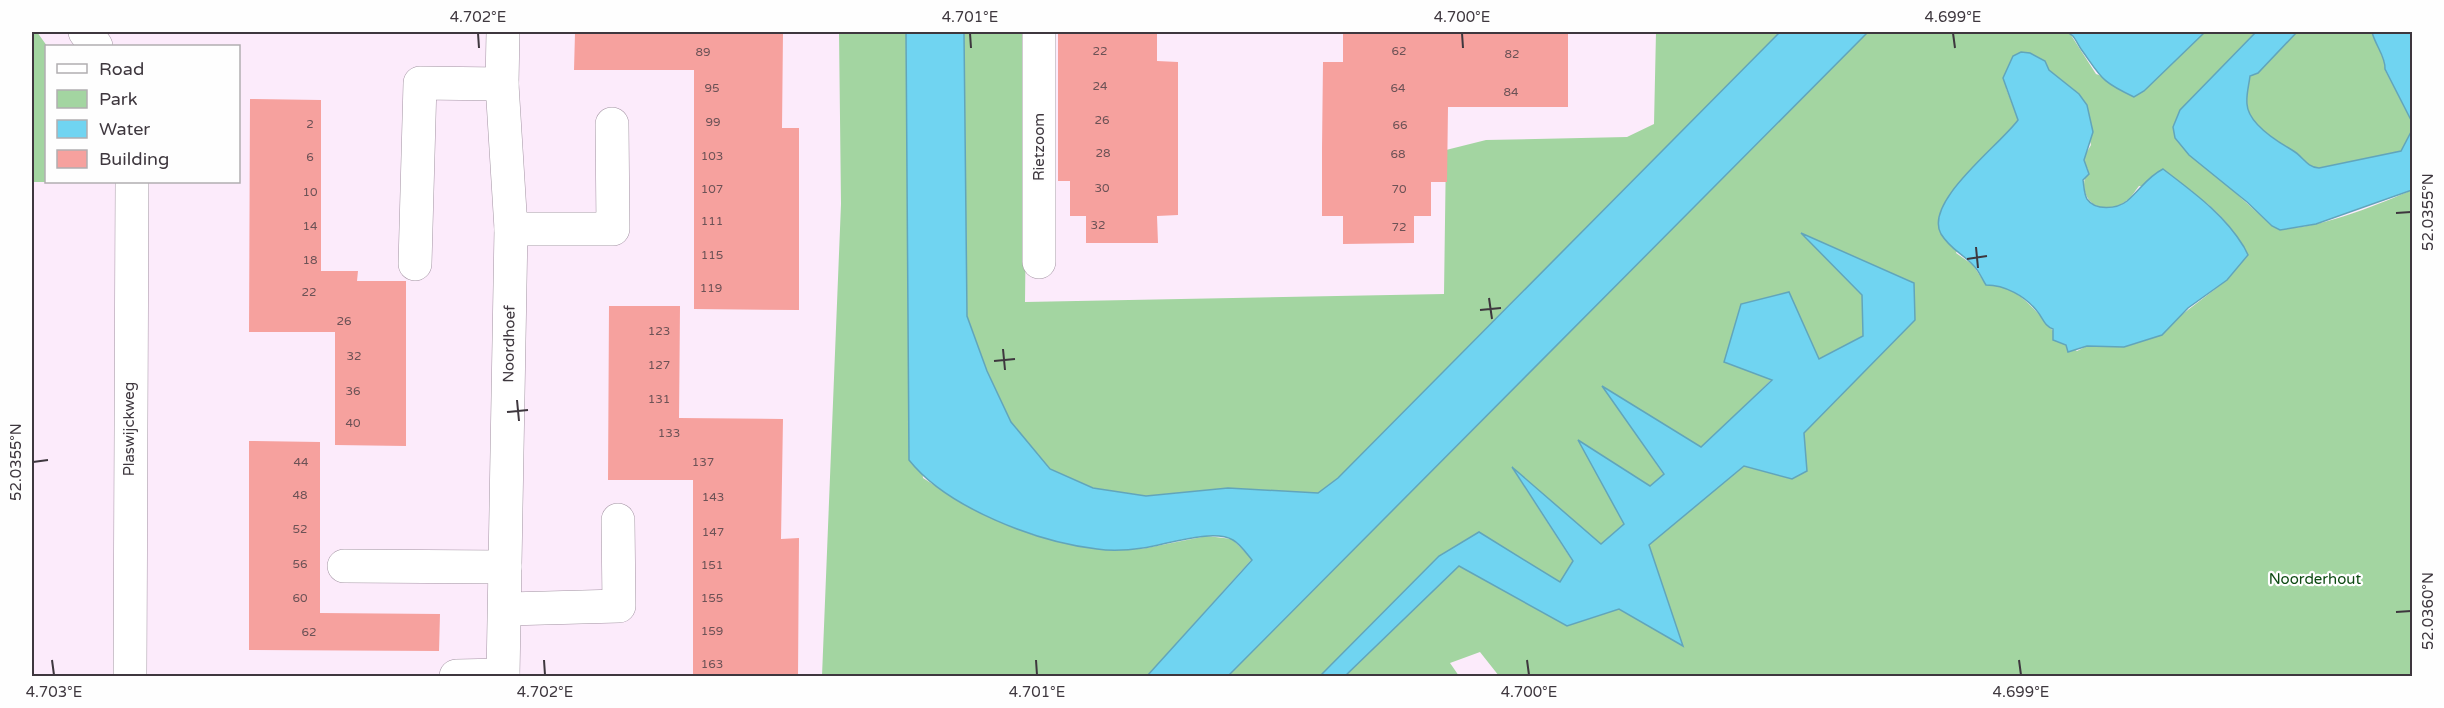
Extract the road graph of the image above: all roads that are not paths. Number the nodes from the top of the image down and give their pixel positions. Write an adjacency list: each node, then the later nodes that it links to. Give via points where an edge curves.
1 (85, 32): 4 (street)
2 (503, 32): 5 (street, Noordhoef)
3 (1039, 32): 9 (street, Rietzoom)
4 (95, 45)
5 (502, 84): 8 (street, Noordhoef); 10 (street, via 420,83)
6 (612, 124): 8 (street, via 613,229)
7 (132, 183): 15 (street, Plaswijckweg)
8 (511, 229): 13 (street, Noordhoef)
9 (1039, 262)
10 (415, 264)
11 (618, 520): 14 (street, via 619,606)
12 (344, 566): 13 (street)
13 (505, 567): 14 (street, Noordhoef)
14 (506, 609): 17 (street, Noordhoef)
15 (130, 676)
16 (456, 676): 17 (street, Noordhoef)
17 (503, 676)

